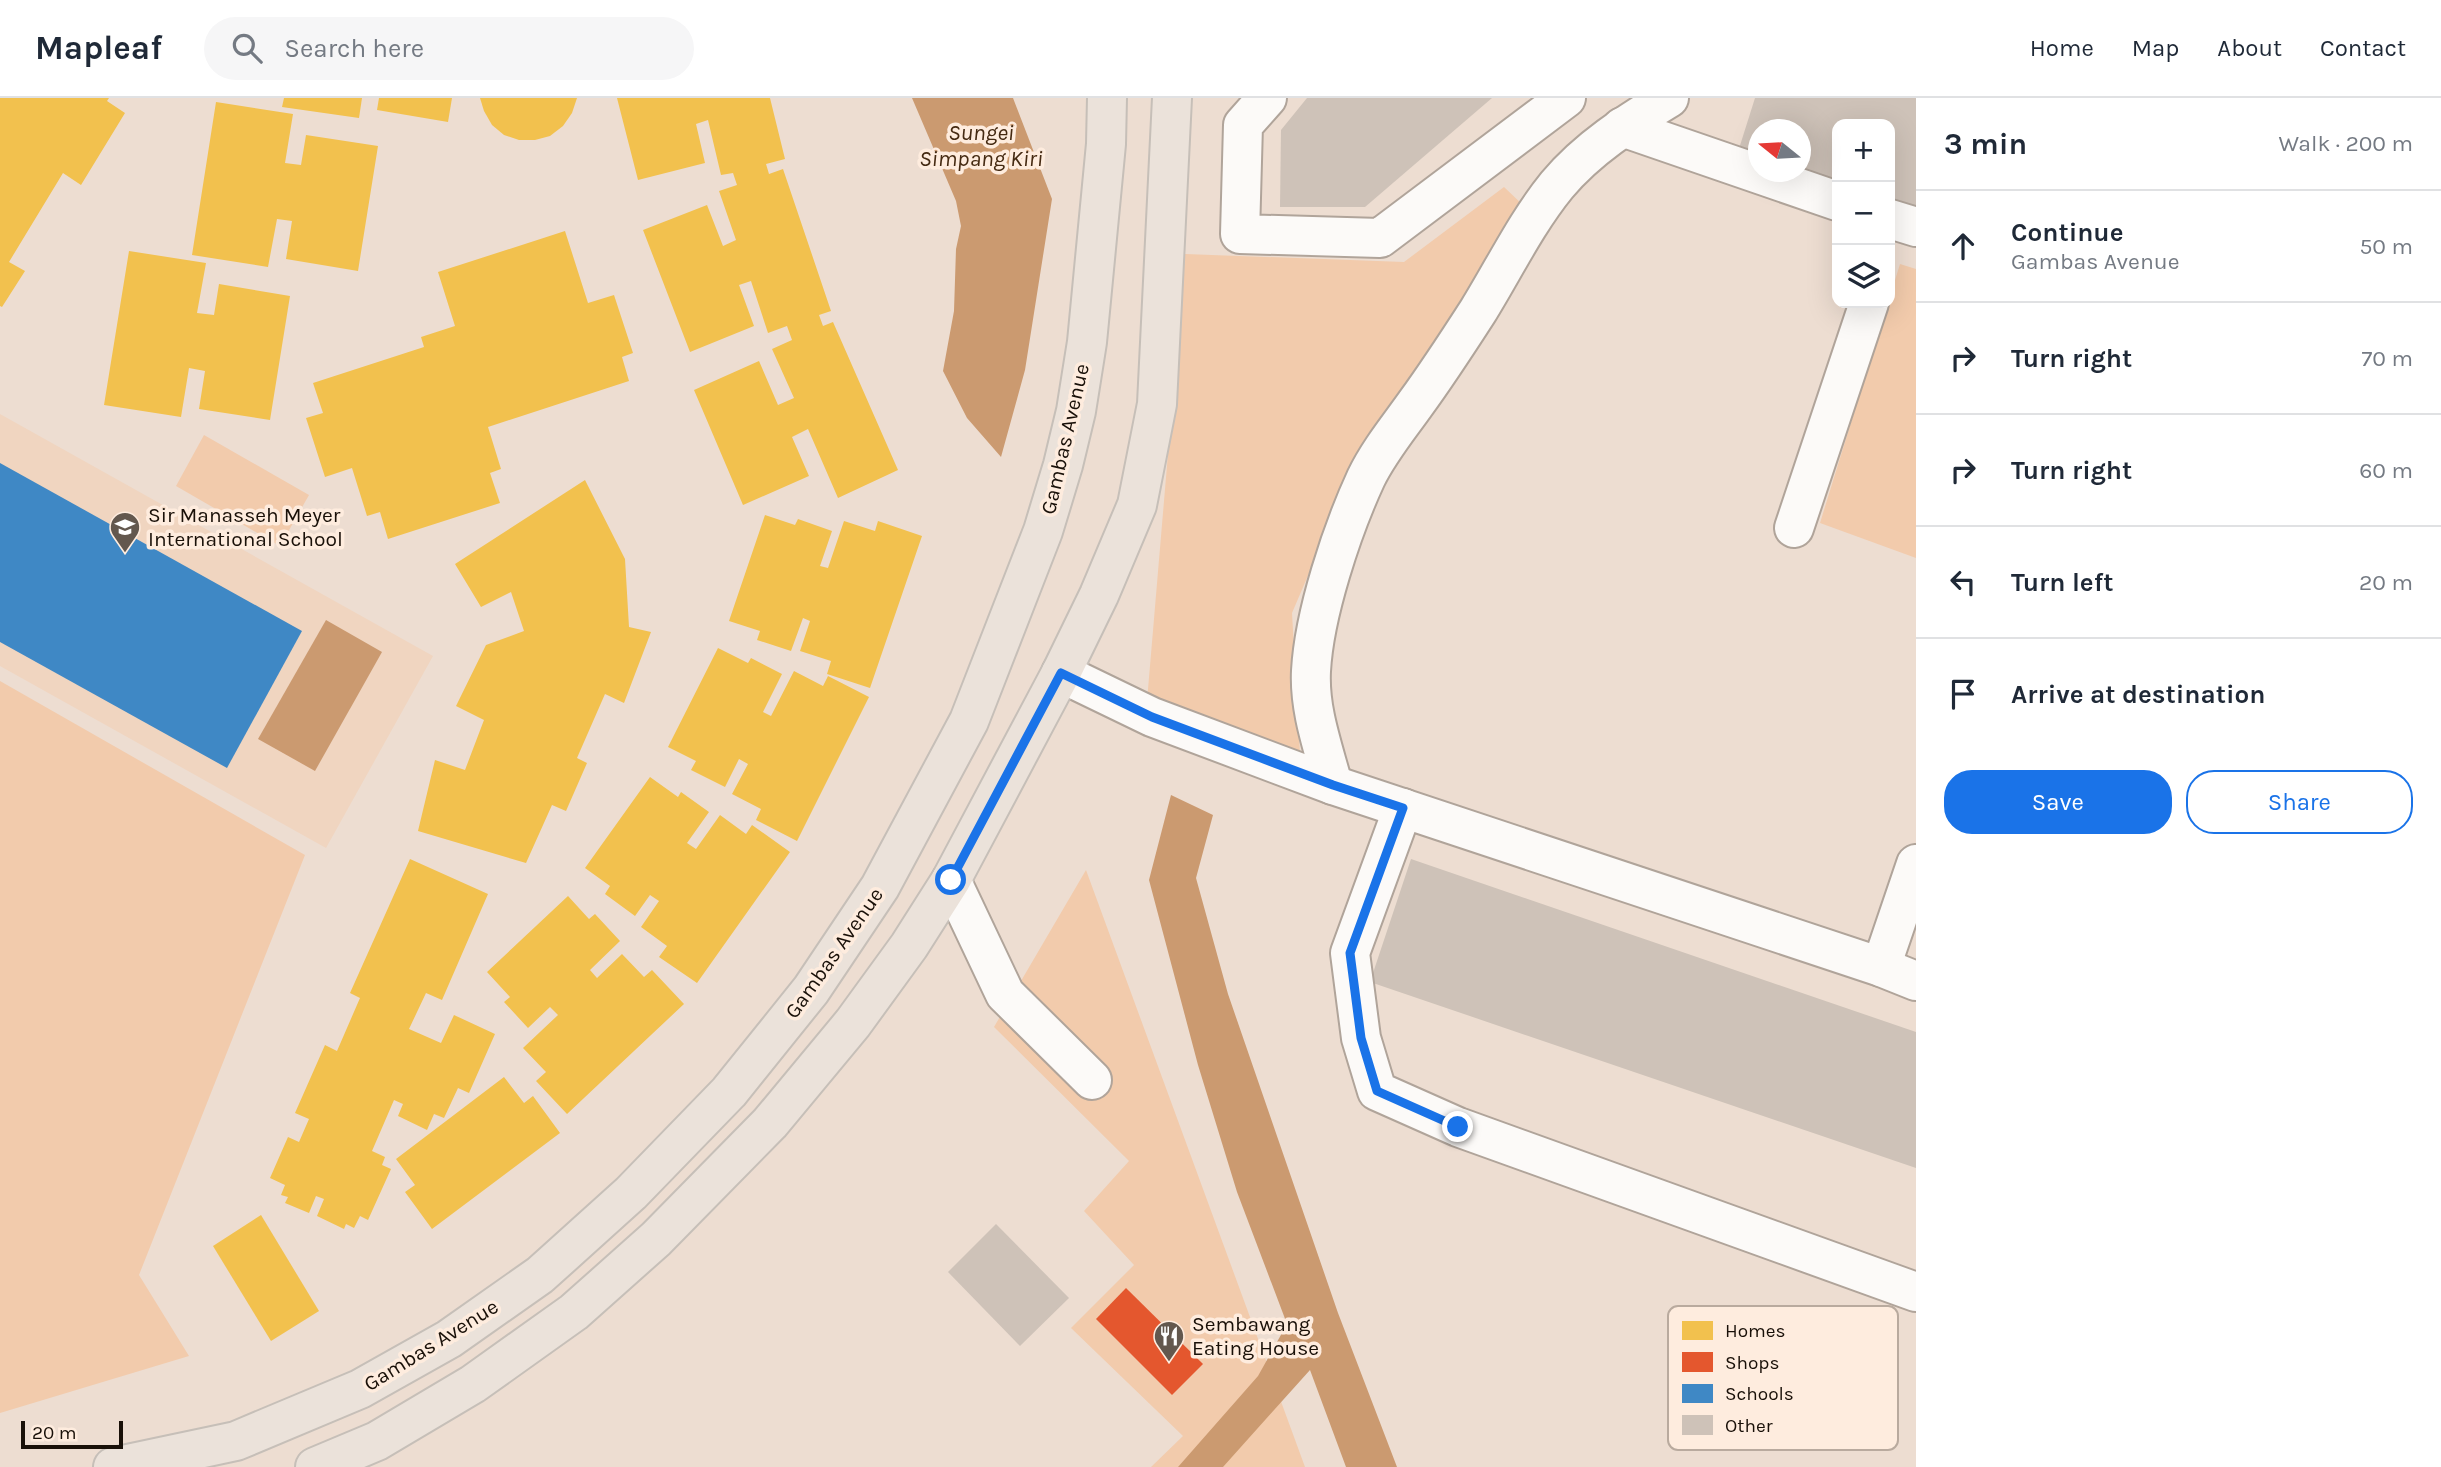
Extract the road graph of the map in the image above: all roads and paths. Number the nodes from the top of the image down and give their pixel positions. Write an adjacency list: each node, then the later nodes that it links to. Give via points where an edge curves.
1 (1107, 98): 19 (main road, Gambas Avenue, via 1107,144 1087,342 1076,411 1044,531 969,721 880,887 811,990 729,1092 631,1193 540,1275 449,1339 360,1390 236,1441)
2 (1172, 98): 10 (main road, via 1157,404 1137,505)
3 (1267, 98): 4 (lane, via 1243,125 1240,233 1380,237)
4 (1566, 98)
5 (1670, 98): 6 (lane)
6 (1622, 127): 7 (lane); 11 (lane, via 1557,185 1366,477 1336,557 1311,669 1311,701)
7 (1832, 199)
8 (1867, 308): 9 (lane)
9 (1794, 528)
10 (1061, 673): 11 (lane, via 1152,717); 14 (main road)
11 (1333, 785): 12 (lane)
12 (1403, 808): 15 (lane); 18 (lane, via 1350,953 1361,1038 1377,1091 1458,1127)
13 (1916, 864): 15 (lane)
14 (951, 880): 17 (lane, via 1005,994); 20 (main road, via 853,1023 770,1124 656,1240 574,1312 472,1384 377,1441)
15 (1881, 967): 16 (lane)
16 (1916, 981)
17 (1092, 1080)
18 (1916, 1292)
19 (113, 1467)
20 (315, 1467)

